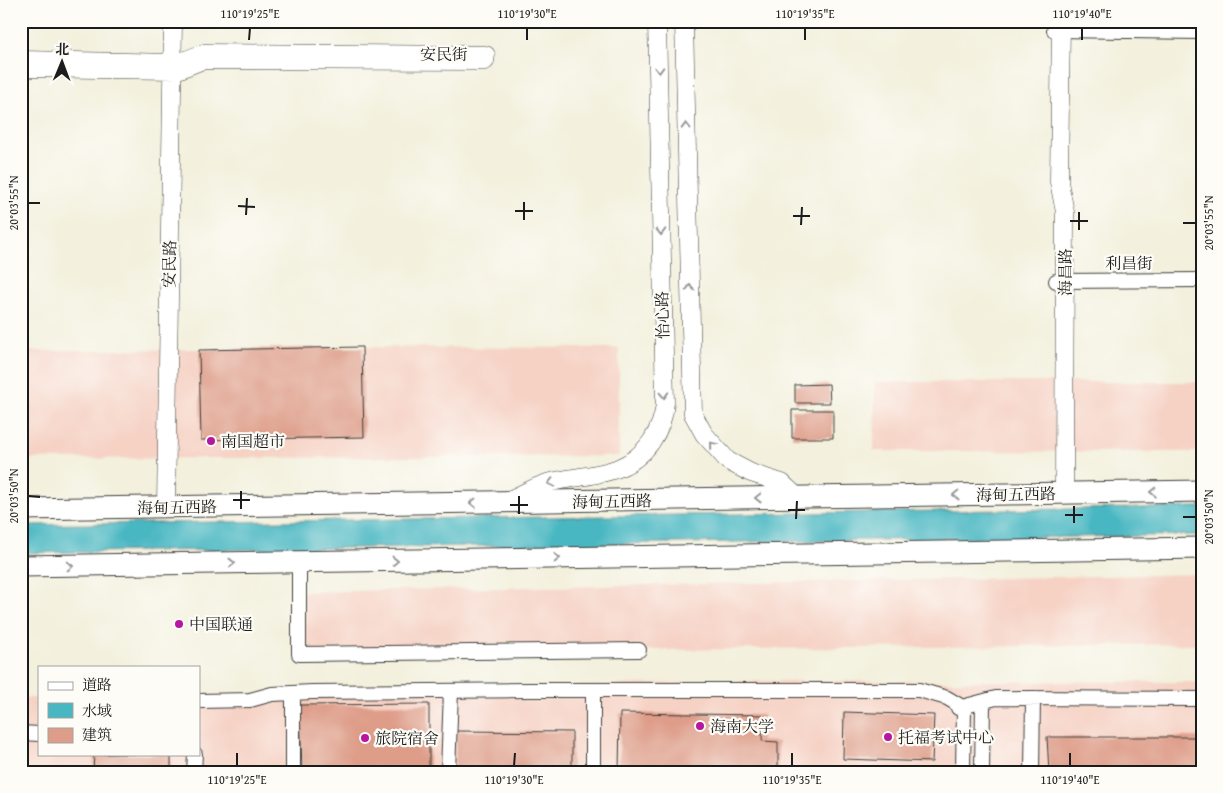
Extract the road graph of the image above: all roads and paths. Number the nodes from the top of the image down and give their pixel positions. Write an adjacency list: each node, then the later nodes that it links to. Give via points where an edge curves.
1 (173, 21): 8 (street, 安民路)
2 (179, 21): 8 (street, 安民路)
3 (658, 21): 15 (street, 怡心路, one-way to 15, via 665,403 661,423 646,448 628,465 597,475 547,483)
4 (684, 21): 14 (street, 怡心路, one-way to 4, via 782,483 728,461 704,434 693,414)
5 (1057, 26): 6 (street); 10 (street, 海昌路, via 1053,182)
6 (1202, 32)
7 (21, 60): 8 (street, 安民街)
8 (175, 67): 8 (street, 安民街, via 203,60 486,61 486,55 204,53); 9 (street, 安民街); 16 (street, 安民路)
9 (21, 68)
10 (1060, 280): 11 (street, 利昌街); 13 (street, 海昌路)
11 (1202, 280)
12 (1202, 491): 13 (main road, 海甸五西路, one-way to 13)
13 (1059, 493): 14 (main road, 海甸五西路, one-way to 14)
14 (797, 497): 15 (main road, 海甸五西路, one-way to 15)
15 (503, 502): 16 (main road, 海甸五西路, one-way to 16)
16 (170, 507): 17 (main road, 海甸五西路)
17 (21, 509)
18 (1202, 548): 19 (main road, one-way to 18)
19 (299, 562): 20 (main road, one-way to 19); 21 (street, via 299,654)
20 (21, 566)
21 (639, 650)
22 (449, 693): 23 (street); 24 (street); 41 (street)
23 (596, 693): 30 (street, via 901,694 929,697); 42 (street); 43 (street)
24 (291, 695): 27 (street, via 249,703); 39 (street); 40 (street)
25 (1033, 700): 26 (street); 28 (street); 29 (street); 47 (street)
26 (1202, 700)
27 (200, 702)
28 (983, 704): 30 (street); 46 (street)
29 (1202, 704)
30 (961, 711): 44 (street); 45 (street)
31 (21, 728): 32 (street)
32 (38, 729)
33 (21, 733): 34 (street)
34 (38, 734)
35 (189, 756): 37 (street)
36 (194, 756): 38 (street)
37 (189, 772)
38 (194, 772)
39 (288, 772)
40 (293, 772)
41 (447, 772)
42 (593, 772)
43 (598, 772)
44 (957, 772)
45 (963, 772)
46 (982, 772)
47 (1032, 772)

